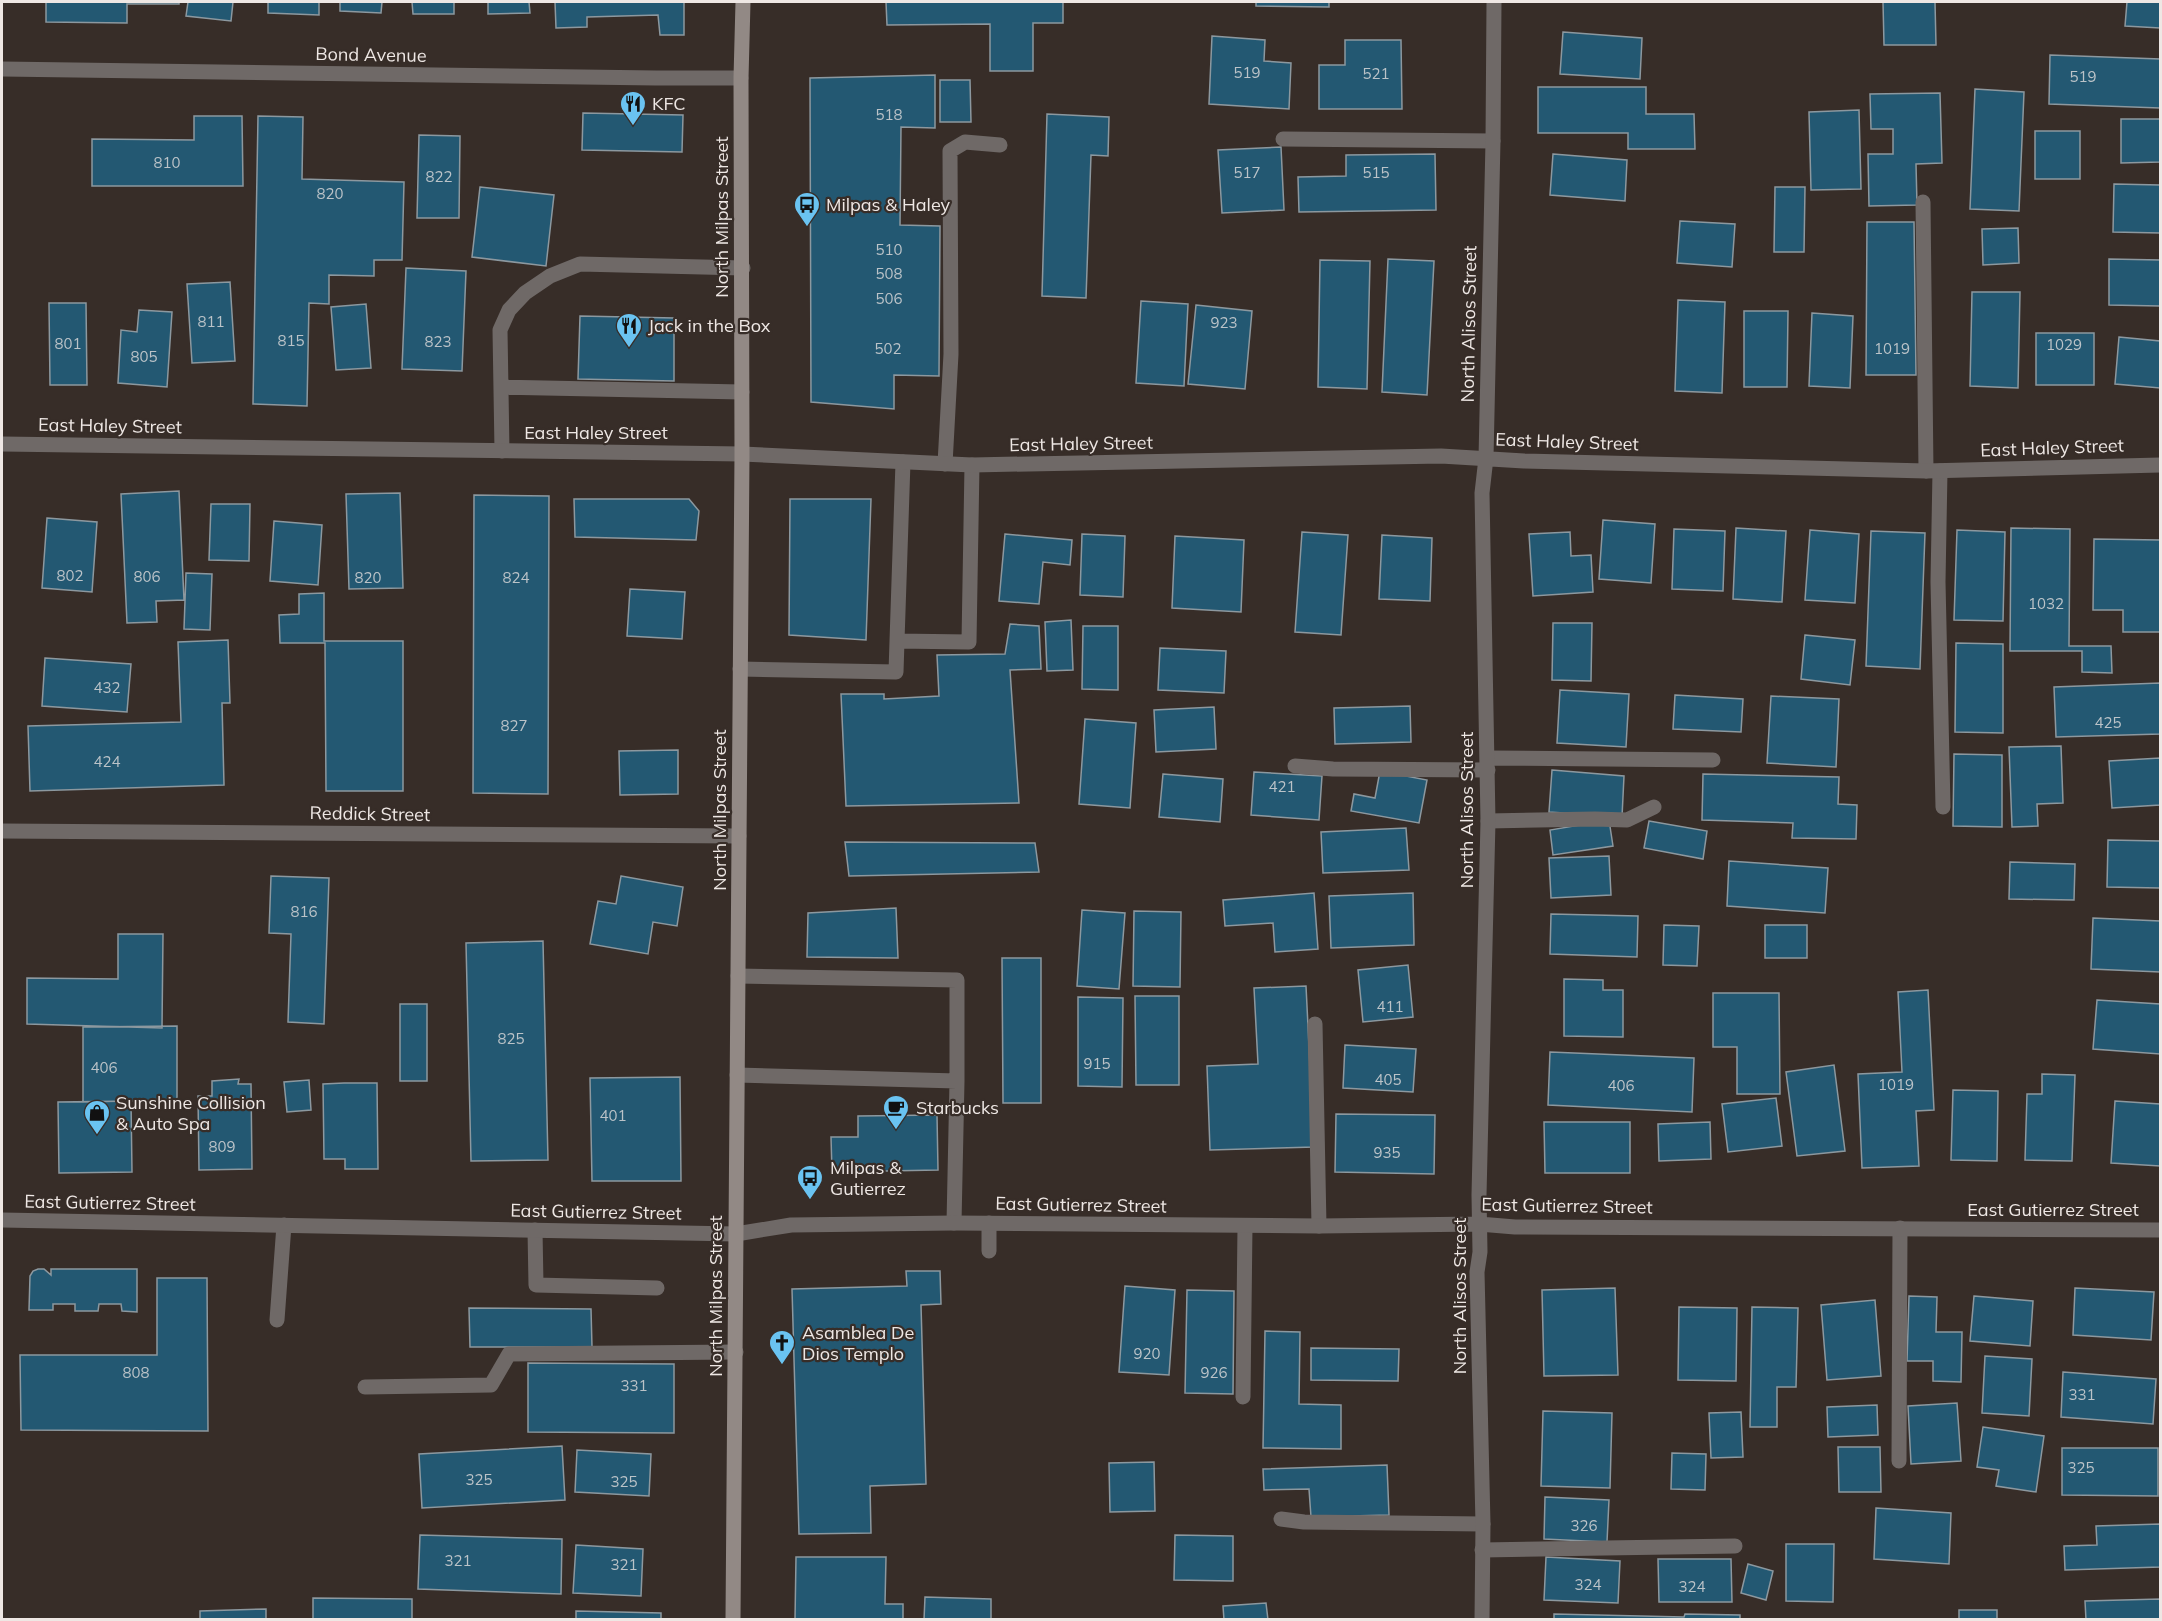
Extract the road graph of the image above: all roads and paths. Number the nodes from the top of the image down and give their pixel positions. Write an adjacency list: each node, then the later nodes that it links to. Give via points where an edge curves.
1 (743, 2): 4 (main road, North Milpas Street)
2 (1494, 2): 6 (street, North Alisos Street)
3 (2, 69): 4 (street, Bond Avenue)
4 (741, 78): 9 (main road, North Milpas Street)
5 (1283, 140): 6 (street)
6 (1493, 141): 15 (street, North Alisos Street)
7 (1000, 145): 17 (street, via 965,142 950,151 951,354)
8 (1923, 202): 20 (street)
9 (743, 268): 10 (street, via 580,264 550,276 509,310 500,330); 11 (main road, North Milpas Street)
10 (501, 387): 11 (street); 13 (street)
11 (742, 392): 14 (main road, North Milpas Street)
12 (2, 444): 13 (street, East Haley Street)
13 (502, 452): 14 (street, East Haley Street)
14 (742, 454): 16 (street, East Haley Street); 22 (main road, North Milpas Street)
15 (1486, 458): 18 (street, East Haley Street); 20 (street, East Haley Street); 24 (street, North Alisos Street, via 1482,493)
16 (903, 462): 17 (street, East Haley Street); 21 (street)
17 (945, 464): 18 (street, East Haley Street)
18 (972, 465): 21 (street, via 969,642)
19 (2160, 465): 20 (street, East Haley Street)
20 (1933, 471): 27 (street)
21 (897, 640): 22 (street, via 896,672)
22 (740, 669): 30 (main road, North Milpas Street)
23 (1713, 760): 24 (street)
24 (1488, 764): 25 (street, via 1333,769); 28 (street, North Alisos Street)
25 (1295, 766)
26 (1654, 807): 28 (street, via 1627,820)
27 (1943, 807)
28 (1488, 821): 38 (street, North Alisos Street)
29 (2, 831): 30 (street, Reddick Street)
30 (739, 836): 31 (main road, North Milpas Street)
31 (738, 976): 33 (main road, North Milpas Street); 34 (street, via 957,980)
32 (1315, 1024): 41 (street)
33 (737, 1075): 34 (street); 45 (main road, North Milpas Street)
34 (957, 1081): 36 (street)
35 (2, 1220): 39 (street, East Gutierrez Street)
36 (954, 1223): 37 (street, East Gutierrez Street); 45 (street, East Gutierrez Street, via 791,1225)
37 (989, 1223): 40 (street, East Gutierrez Street); 46 (street)
38 (1479, 1224): 41 (street, East Gutierrez Street); 42 (street, East Gutierrez Street); 54 (street, North Alisos Street)
39 (284, 1226): 43 (street, East Gutierrez Street); 48 (street)
40 (1245, 1226): 41 (street, East Gutierrez Street); 51 (street)
41 (1319, 1226)
42 (1900, 1228): 44 (street, East Gutierrez Street); 52 (street)
43 (535, 1230): 45 (street, East Gutierrez Street); 47 (street, via 536,1285)
44 (2160, 1230)
45 (736, 1233): 49 (main road, North Milpas Street)
46 (989, 1251)
47 (657, 1288)
48 (277, 1320)
49 (736, 1352): 50 (street, via 509,1354 491,1385); 57 (main road, North Milpas Street)
50 (365, 1386)
51 (1243, 1397)
52 (1899, 1461)
53 (1281, 1519): 54 (street)
54 (1483, 1524): 56 (street, North Alisos Street)
55 (1735, 1546): 56 (street)
56 (1482, 1550): 58 (street, North Alisos Street)
57 (733, 1620)
58 (1482, 1620)

